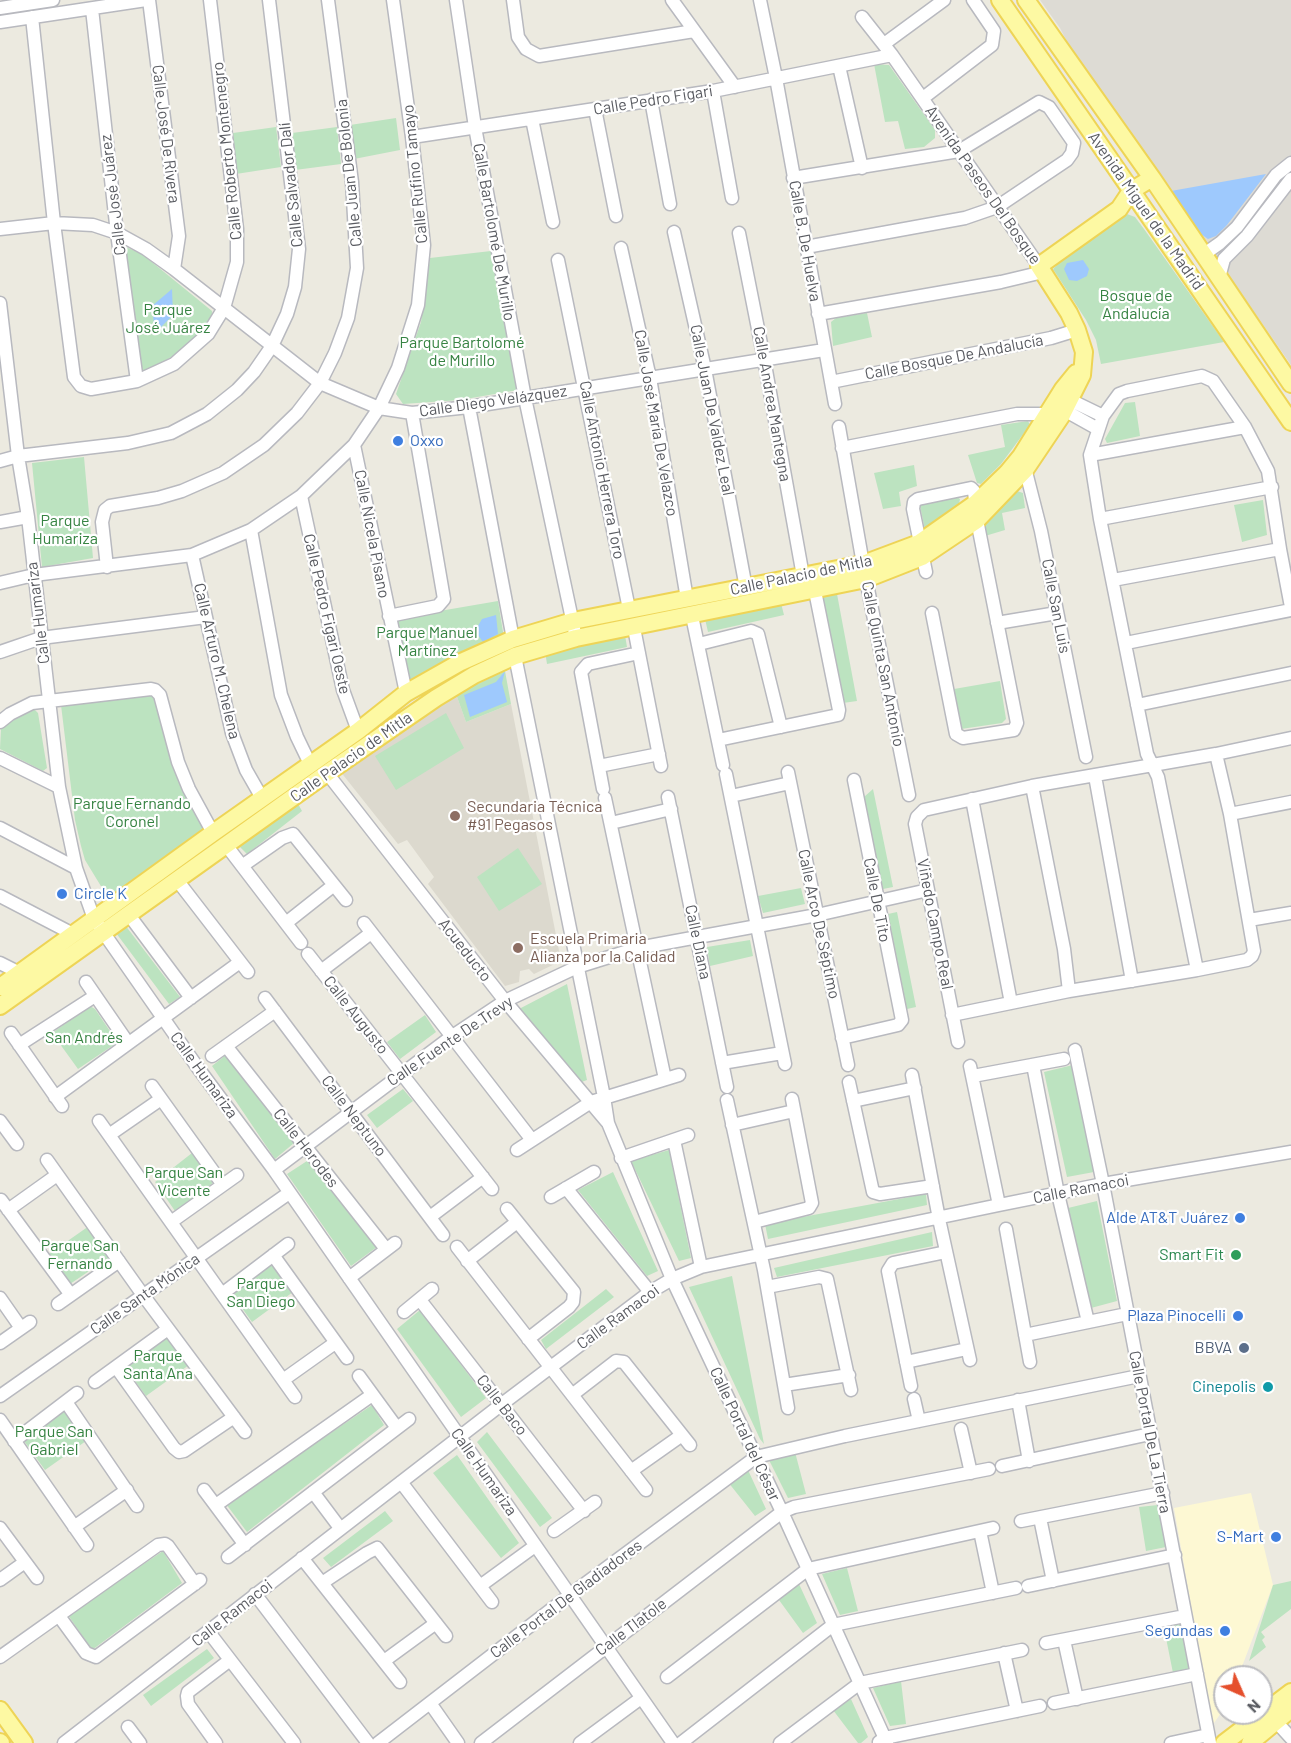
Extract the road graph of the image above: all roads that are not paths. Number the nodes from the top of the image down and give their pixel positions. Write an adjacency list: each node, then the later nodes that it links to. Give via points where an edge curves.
1 (53, 0): 15 (street)
2 (148, 0): 17 (street); 58 (street, Calle José De Rivera, via 179,236)
3 (210, 0): 63 (street, Calle Roberto Montenegro, via 237,229 237,262)
4 (269, 0): 67 (street, Calle Salvador Dalí, via 299,249 287,315)
5 (328, 0): 75 (street, Calle Juan De Bolonia, via 352,182 357,268 348,318)
6 (393, 0): 33 (street, Calle Rufino Tamayo)
7 (456, 0): 32 (street, Calle Bartolomé De Murillo)
8 (513, 0): 21 (street, via 518,37 526,49 539,56)
9 (672, 0): 21 (street)
10 (760, 0): 25 (street, Calle B. De Huelva)
11 (944, 0): 22 (street)
12 (973, 0): 28 (street, via 994,31 992,45)
13 (1000, 0): 40 (main road, Avenida Miguel de la Madrid)
14 (1026, 0): 38 (main road, Avenida Miguel de la Madrid)
15 (31, 2): 16 (street)
16 (0, 8)
17 (92, 9): 18 (street); 52 (street, Calle José Juárez)
18 (32, 17): 20 (street); 49 (street)
19 (862, 17): 22 (street, Avenida Paseos Del Bosque)
20 (0, 22)
21 (694, 31): 26 (street)
22 (884, 44): 23 (street, Avenida Paseos Del Bosque)
23 (892, 55): 24 (street, Calle Pedro Figari); 28 (street, Avenida Paseos Del Bosque)
24 (839, 66): 25 (street, Calle Pedro Figari); 36 (street)
25 (776, 78): 26 (street, Calle Pedro Figari); 37 (street, Calle B. De Huelva)
26 (735, 87): 27 (street, Calle Pedro Figari)
27 (713, 92): 29 (street, Calle Pedro Figari); 42 (street)
28 (923, 98): 34 (street, Avenida Paseos Del Bosque)
29 (651, 100): 30 (street, Calle Pedro Figari); 43 (street)
30 (594, 109): 31 (street, Calle Pedro Figari); 47 (street)
31 (532, 119): 32 (street, Calle Pedro Figari); 48 (street)
32 (475, 127): 33 (street, Calle Pedro Figari); 78 (street, Calle Bartolomé De Murillo)
33 (412, 137): 82 (street, Calle Rufino Tamayo, via 424,245 418,304 398,368)
34 (959, 151): 36 (street); 44 (street, Avenida Paseos Del Bosque); 44 (street, via 1039,102 1049,107 1072,138 1074,148 1067,160)
35 (1291, 163): 56 (street, via 1276,175 1237,227)
36 (862, 168): 37 (street)
37 (793, 178): 54 (street, Calle B. De Huelva)
38 (1152, 178): 40 (main road); 41 (main road, Avenida Miguel de la Madrid)
39 (1291, 178): 61 (street, via 1247,236 1224,259)
40 (1131, 191): 45 (main road, Avenida Miguel de la Madrid); 46 (main road)
41 (1163, 196): 45 (main road); 56 (main road, Avenida Miguel de la Madrid)
42 (732, 198)
43 (670, 204)
44 (997, 207): 54 (street, via 965,218); 59 (street, Avenida Paseos Del Bosque)
45 (1142, 207): 46 (main road); 60 (main road, Avenida Miguel de la Madrid)
46 (1119, 210): 59 (main road)
47 (615, 216)
48 (553, 222)
49 (54, 223): 50 (street, Calle Diego Velázquez); 52 (street, Calle Diego Velázquez, via 93,225); 73 (street, Calle Roberto Montenegro, via 74,377 81,386 91,389)
50 (0, 229)
51 (674, 232): 71 (street, Calle Juan De Valdez Leal)
52 (117, 233): 58 (street, Calle Diego Velázquez); 73 (street, Calle José Juárez)
53 (739, 233): 69 (street, Calle Andrea Mantegna)
54 (806, 247): 64 (street, Calle B. De Huelva)
55 (621, 248): 72 (street, Calle José María De Velazco)
56 (1203, 255): 61 (main road, Avenida Miguel de la Madrid)
57 (558, 260): 77 (street, Calle Antonio Herrera Toro)
58 (174, 268): 63 (street, Calle Diego Velázquez)
59 (1041, 269): 64 (street, via 1001,282); 66 (main road, Avenida Paseos Del Bosque)
60 (1189, 273): 65 (main road, via 1201,279 1231,323); 86 (main road, Avenida Miguel de la Madrid)
61 (1219, 278): 65 (main road, Avenida Miguel de la Madrid)
62 (0, 303): 79 (street, Calle Humariza)
63 (224, 308): 67 (street, Calle Diego Velázquez); 73 (street, Calle Roberto Montenegro, via 208,334 191,351 174,364)
64 (818, 314): 68 (street, Calle B. De Huelva)
65 (1244, 314): 76 (main road, Avenida Miguel de la Madrid)
66 (1077, 330): 70 (main road, Avenida Paseos Del Bosque); 74 (street, Calle Bosque De Andalucía)
67 (272, 346): 75 (street, Calle Diego Velázquez); 93 (street, Calle Salvador Dalí, via 237,390 207,414 171,433 128,443)
68 (824, 350): 69 (street, Calle Diego Velázquez); 74 (street, Calle B. De Huelva)
69 (764, 359): 71 (street, Calle Diego Velázquez); 109 (street, Calle Andrea Mantegna)
70 (1084, 363): 83 (main road, Calle Palacio de Mitla, via 1079,383); 83 (main road, Calle Palacio de Mitla, via 1063,390)
71 (705, 369): 72 (street, Calle Diego Velázquez); 112 (street, Calle Juan De Valdez Leal)
72 (650, 378): 77 (street, Calle Diego Velázquez); 114 (street, Calle José María De Velazco)
73 (137, 381)
74 (831, 382): 80 (street, Calle B. De Huelva)
75 (320, 383): 82 (street, Calle Diego Velázquez); 106 (street, Calle Juan De Bolonia, via 297,413 264,445 223,473 158,498 105,510 102,522)
76 (1291, 384)
77 (586, 388): 78 (street, Calle Diego Velázquez); 116 (street, Calle Antonio Herrera Toro)
78 (525, 398): 81 (street, Calle Diego Velázquez); 122 (street, Calle Bartolomé De Murillo)
79 (6, 399): 93 (street, Calle Humariza)
80 (835, 404)
81 (469, 407): 84 (street, Calle Diego Velázquez); 127 (street)
82 (379, 408): 84 (street, Calle Diego Velázquez); 90 (street, Calle Rufino Tamayo)
83 (1061, 410): 85 (street); 89 (street); 91 (street, via 1017,414); 95 (main road, Calle Palacio de Mitla)
84 (411, 413): 119 (street, via 444,599 438,606)
85 (1103, 416): 88 (street, via 1119,394 1202,376 1213,381); 89 (street)
86 (1291, 422)
87 (839, 427): 91 (street, Calle Quinta San Antonio)
88 (1245, 427): 92 (street); 96 (street)
89 (1098, 429): 92 (street)
90 (354, 445): 97 (street, Calle Rufino Tamayo); 119 (street, Calle Nicela Pisano)
91 (842, 448): 107 (street, Calle Quinta San Antonio)
92 (1090, 455): 100 (street)
93 (18, 456): 94 (street, Calle Salvador Dalí); 99 (street, Calle Humariza)
94 (0, 461)
95 (1023, 463): 98 (main road, Calle Palacio de Mitla); 118 (street, Calle San Luis)
96 (1272, 487): 100 (street); 103 (street)
97 (301, 496): 102 (street, Calle Rufino Tamayo); 139 (street, Calle Pedro Figari Oeste, via 341,681)
98 (976, 512): 105 (main road, Calle Palacio de Mitla); 105 (street, via 974,491 969,487 914,502); 123 (street)
99 (28, 517): 101 (street); 108 (street, Calle Humariza)
100 (1100, 519): 110 (street)
101 (0, 522)
102 (251, 530): 104 (street, Calle Rufino Tamayo); 145 (street, via 281,694)
103 (1280, 549): 110 (street); 115 (street)
104 (192, 555): 106 (street, Calle Rufino Tamayo); 121 (street, Calle Arturo M. Chelena)
105 (923, 557): 107 (main road, Calle Palacio de Mitla)
106 (107, 567): 108 (street, Calle Rufino Tamayo)
107 (864, 572): 109 (main road, Calle Palacio de Mitla); 113 (main road, Calle Palacio de Mitla); 153 (street, Calle Quinta San Antonio)
108 (33, 575): 111 (street, Calle Rufino Tamayo); 125 (street, Calle Humariza)
109 (803, 576): 112 (main road, Calle Palacio de Mitla)
110 (1113, 580): 128 (street)
111 (0, 583)
112 (746, 588): 114 (main road, Calle Palacio de Mitla)
113 (815, 591): 120 (main road, Calle Palacio de Mitla); 138 (street, via 838,715)
114 (687, 599): 116 (main road, Calle Palacio de Mitla)
115 (1291, 608): 128 (street)
116 (629, 609): 122 (main road, Calle Palacio de Mitla)
117 (932, 613): 123 (street, via 956,734 960,738 1016,727)
118 (1057, 613): 123 (street); 143 (street, Calle San Luis)
119 (389, 616): 134 (street, Calle Nicela Pisano)
120 (692, 616): 124 (main road, Calle Palacio de Mitla); 129 (street)
121 (206, 617): 125 (street); 155 (street, Calle Arturo M. Chelena, via 232,734)
122 (573, 621): 126 (street, Calle Bartolomé De Murillo); 127 (main road, Calle Palacio de Mitla)
123 (997, 623)
124 (634, 628): 126 (main road, Calle Palacio de Mitla); 131 (street)
125 (41, 638): 130 (street); 135 (street, Calle Humariza)
126 (576, 638): 132 (main road, Calle Palacio de Mitla)
127 (513, 639): 134 (main road, Calle Palacio de Mitla)
128 (1126, 643): 136 (street)
129 (699, 644): 138 (street, via 751,632 758,634); 141 (street)
130 (0, 652)
131 (639, 652): 147 (street, via 588,664 581,672); 147 (street, via 660,760)
132 (514, 656): 148 (main road, Calle Palacio de Mitla, via 436,698); 184 (street)
133 (1291, 673): 136 (street)
134 (406, 693): 139 (main road, Calle Palacio de Mitla)
135 (48, 699): 137 (street, via 32,703); 152 (street, Calle Humariza); 161 (street, via 151,689 158,692 178,762)
136 (1137, 705): 146 (street)
137 (0, 722)
138 (781, 727): 141 (street)
139 (358, 731): 145 (main road, Calle Palacio de Mitla)
140 (1291, 738): 142 (street)
141 (718, 740): 154 (street)
142 (1216, 754): 146 (street); 158 (street)
143 (1086, 757)
144 (0, 758): 152 (street)
145 (310, 764): 155 (main road, Calle Palacio de Mitla)
146 (1153, 765): 149 (street); 185 (street)
147 (599, 766): 159 (street)
148 (327, 773): 162 (main road, Calle Palacio de Mitla); 195 (street, Acueducto)
149 (1095, 777): 151 (street); 188 (street)
150 (854, 780): 170 (street, Calle De Tito)
151 (1032, 786): 156 (street); 191 (street)
152 (59, 787): 164 (street, Calle Humariza)
153 (909, 795)
154 (731, 796): 173 (street, Calle Arco De Séptimo, via 789,777); 176 (street)
155 (262, 798): 161 (main road, Calle Palacio de Mitla)
156 (972, 799): 167 (street, Viñedo Campo Real, via 924,810 917,817 915,824); 196 (street)
157 (1291, 802): 158 (street)
158 (1230, 814): 174 (street)
159 (611, 823): 179 (street, Calle Diana, via 669,803); 181 (street)
160 (0, 828): 164 (street)
161 (213, 832): 177 (main road, Calle Palacio de Mitla)
162 (226, 845): 163 (street); 165 (main road, Calle Palacio de Mitla)
163 (242, 866): 166 (street, via 293,834); 175 (street)
164 (76, 868): 177 (street, Calle Humariza)
165 (177, 880): 172 (main road, Calle Palacio de Mitla); 193 (street, via 244,967)
166 (334, 885): 169 (street); 175 (street)
167 (928, 890): 170 (street, Calle Fuente De Trevy); 199 (street, Viñedo Campo Real)
168 (0, 896): 178 (street)
169 (346, 900)
170 (877, 902): 173 (street, Calle Fuente De Trevy); 203 (street, Calle De Tito, via 902,1020 898,1025)
171 (1291, 913): 174 (street)
172 (129, 915): 177 (main road, Calle Palacio de Mitla); 193 (street)
173 (817, 915): 176 (street, Calle Fuente De Trevy); 203 (street, Calle Arco De Séptimo)
174 (1249, 920): 185 (street, via 1252,956)
175 (286, 923): 180 (street)
176 (758, 926): 179 (street, Calle Fuente De Trevy); 211 (street, via 783,1059)
177 (98, 927): 178 (main road, Calle Palacio de Mitla); 197 (main road, Calle Palacio de Mitla); 200 (street, Calle Humariza)
178 (73, 934): 187 (main road, Calle Palacio de Mitla)
179 (697, 936): 181 (street, Calle Fuente De Trevy); 211 (street, Calle Diana)
180 (301, 943)
181 (638, 948): 184 (street, Calle Fuente De Trevy); 216 (street)
182 (308, 954): 186 (street, Calle Augusto)
183 (0, 963): 187 (street)
184 (577, 967): 195 (street, Calle Fuente De Trevy); 220 (street)
185 (1197, 970): 188 (street)
186 (321, 971): 202 (street, via 368,928); 214 (street, Calle Augusto)
187 (20, 974): 190 (main road, Calle Palacio de Mitla)
188 (1132, 981): 191 (street)
189 (86, 982): 192 (street)
190 (0, 987)
191 (1069, 991): 196 (street)
192 (95, 996): 204 (street); 206 (street)
193 (191, 998): 200 (street)
194 (265, 998): 198 (street, Calle Neptuno)
195 (505, 1001): 202 (street, Calle Fuente De Trevy); 224 (street, Acueducto)
196 (1011, 1003): 199 (street)
197 (0, 1006)
198 (275, 1011): 207 (street); 225 (street, Calle Neptuno)
199 (952, 1014): 205 (street, Viñedo Campo Real)
200 (164, 1018): 204 (street); 240 (street, Calle Humariza)
201 (10, 1033): 206 (street)
202 (451, 1036): 214 (street, Calle Fuente De Trevy); 232 (street)
203 (842, 1038): 212 (street, Calle Arco De Séptimo)
204 (128, 1042): 206 (street, via 58,1101)
205 (958, 1042)
206 (19, 1045)
207 (226, 1046): 209 (street); 235 (street, Calle Herodes)
208 (1075, 1050): 245 (street, Calle Portal De La Tierra)
209 (213, 1056)
210 (1064, 1059): 213 (street)
211 (722, 1063): 219 (street, Calle Diana)
212 (848, 1065)
213 (1033, 1065): 251 (street); 254 (street, via 972,1071)
214 (401, 1073): 225 (street, Calle Fuente De Trevy); 244 (street, Calle Augusto)
215 (679, 1075): 216 (street)
216 (665, 1079): 220 (street)
217 (849, 1082): 223 (street)
218 (152, 1086): 221 (street)
219 (727, 1087)
220 (604, 1097): 224 (street); 227 (street)
221 (161, 1099): 230 (street); 246 (street)
222 (727, 1100): 228 (street)
223 (853, 1101): 247 (street, via 871,1188 877,1194); 247 (street, via 914,1082)
224 (591, 1102): 227 (street, Acueducto); 232 (street)
225 (350, 1110): 235 (street, Calle Fuente De Trevy); 256 (street, Calle Neptuno)
226 (99, 1121): 230 (street)
227 (608, 1123): 238 (street, Calle Portal del César)
228 (732, 1125): 260 (street); 260 (street, via 793,1105 811,1206)
229 (2, 1128): 234 (street)
230 (109, 1135): 259 (street)
231 (688, 1135): 233 (street)
232 (532, 1140): 236 (street)
233 (674, 1140): 238 (street); 271 (street)
234 (17, 1144)
235 (305, 1147): 240 (street, Calle Fuente De Trevy); 272 (street, Calle Herodes, via 391,1246)
236 (517, 1150)
237 (1291, 1152): 245 (street, Calle Ramacoi)
238 (621, 1158): 273 (street, Calle Portal del César)
239 (47, 1160): 242 (street)
240 (274, 1170): 250 (street, Calle Humariza)
241 (594, 1172): 248 (street)
242 (57, 1174): 253 (street); 269 (street)
243 (237, 1175): 246 (street)
244 (483, 1177): 249 (street, Calle Augusto); 256 (street)
245 (1103, 1184): 251 (street, Calle Ramacoi); 284 (street, Calle Portal De La Tierra)
246 (223, 1185): 259 (street)
247 (933, 1186): 257 (street)
248 (566, 1188): 252 (street); 276 (street)
249 (492, 1189)
250 (290, 1193): 268 (street, Calle Santa Mónica); 272 (street, Calle Humariza)
251 (1058, 1194): 254 (street, Calle Ramacoi); 285 (street)
252 (551, 1197)
253 (4, 1205): 278 (street)
254 (999, 1205): 257 (street, Calle Ramacoi)
255 (507, 1209): 258 (street)
256 (430, 1217): 262 (street, Calle Neptuno)
257 (939, 1219): 265 (street); 267 (street, Calle Ramacoi)
258 (517, 1221): 270 (street); 288 (street, via 574,1293 569,1307)
259 (171, 1222): 268 (street)
260 (753, 1222): 267 (street)
261 (1006, 1229): 287 (street)
262 (443, 1235)
263 (288, 1245): 266 (street)
264 (457, 1247): 270 (street)
265 (946, 1251): 292 (street, via 893,1263 888,1271); 292 (street, via 969,1355)
266 (273, 1255): 277 (street); 289 (street)
267 (760, 1256): 271 (street, Calle Ramacoi); 274 (street)
268 (196, 1258): 277 (street); 279 (street, Calle Santa Mónica)
269 (119, 1261): 278 (street); 279 (street)
270 (468, 1261): 288 (street)
271 (701, 1267): 273 (street, Calle Ramacoi)
272 (349, 1278): 323 (street, Calle Humariza)
273 (672, 1279): 276 (street, Calle Ramacoi); 326 (street, Calle Portal del César)
274 (767, 1287): 296 (street, via 819,1277 827,1279); 301 (street)
275 (432, 1289): 281 (street)
276 (650, 1292): 295 (street, Calle Ramacoi)
277 (222, 1294): 299 (street)
278 (71, 1295): 282 (street)
279 (143, 1295): 286 (street); 307 (street, Calle Santa Mónica)
280 (0, 1298): 290 (street, via 25,1325)
281 (420, 1300): 283 (street); 312 (street, Calle Baco)
282 (58, 1304)
283 (404, 1312)
284 (1127, 1314): 285 (street); 298 (street, Calle Portal De La Tierra)
285 (1088, 1322): 287 (street)
286 (168, 1329): 294 (street); 314 (street)
287 (1025, 1335): 293 (street)
288 (528, 1339): 295 (street)
289 (336, 1342): 291 (street); 299 (street)
290 (0, 1343)
291 (347, 1358)
292 (906, 1362): 302 (street)
293 (1030, 1362)
294 (116, 1367): 300 (street); 314 (street, via 179,1452)
295 (549, 1368): 306 (street); 312 (street, Calle Ramacoi)
296 (849, 1375): 301 (street); 303 (street)
297 (359, 1376): 305 (street)
298 (1139, 1376): 310 (street); 321 (street, Calle Portal De La Tierra)
299 (284, 1380): 308 (street)
300 (95, 1382)
301 (784, 1385): 313 (street)
302 (911, 1386)
303 (851, 1390)
304 (77, 1393): 311 (street)
305 (372, 1395): 318 (street); 337 (street)
306 (572, 1395): 322 (street, via 621,1360); 328 (street)
307 (0, 1396)
308 (295, 1396)
309 (914, 1399): 317 (street)
310 (1018, 1400): 317 (street); 327 (street)
311 (66, 1402): 324 (street); 331 (street)
312 (502, 1404): 323 (street, Calle Ramacoi); 339 (street, Calle Baco)
313 (788, 1408)
314 (234, 1417): 320 (street)
315 (409, 1419): 318 (street)
316 (0, 1420): 324 (street)
317 (919, 1421): 326 (street)
318 (397, 1428): 334 (street)
319 (961, 1429): 329 (street)
320 (245, 1432)
321 (1150, 1434): 327 (street); 335 (street, Calle Portal De La Tierra)
322 (682, 1435): 325 (street); 328 (street)
323 (460, 1437): 330 (street, Calle Ramacoi); 351 (street, Calle Humariza)
324 (14, 1441): 343 (street)
325 (690, 1445)
326 (756, 1457): 340 (street, Calle Portal del César); 364 (street, Calle Portal De Gladiadores)
327 (1029, 1461): 329 (street)
328 (631, 1471): 333 (street)
329 (971, 1473): 340 (street)
330 (401, 1482): 345 (street, Calle Ramacoi); 361 (street)
331 (127, 1490): 338 (street); 343 (street)
332 (204, 1490): 337 (street)
333 (646, 1490)
334 (313, 1492): 345 (street); 350 (street)
335 (1163, 1493): 341 (street); 352 (street, Calle Portal De La Tierra)
336 (596, 1502): 339 (street)
337 (216, 1505): 350 (street)
338 (137, 1506)
339 (584, 1511): 348 (street)
340 (782, 1512): 356 (street, Calle Portal del César); 374 (street, Calle Tlatole)
341 (1040, 1518): 342 (street); 359 (street)
342 (1021, 1521)
343 (74, 1527): 349 (street)
344 (0, 1528): 355 (street)
345 (340, 1528): 354 (street, Calle Ramacoi)
346 (993, 1528): 347 (street)
347 (980, 1531): 356 (street); 362 (street)
348 (554, 1532)
349 (87, 1545)
350 (244, 1545): 353 (street)
351 (535, 1546): 361 (street); 364 (street, Calle Humariza)
352 (1175, 1555): 359 (street); 367 (street, Calle Portal De La Tierra)
353 (228, 1557)
354 (302, 1558): 360 (street); 363 (street, Calle Ramacoi)
355 (25, 1562): 357 (street); 358 (street)
356 (808, 1569): 369 (street, Calle Portal del César); 381 (street)
357 (37, 1578)
358 (0, 1580)
359 (1053, 1581): 362 (street)
360 (322, 1583): 368 (street, via 377,1548); 379 (street)
361 (480, 1586): 365 (street)
362 (993, 1593): 369 (street)
363 (255, 1594): 370 (street, Calle Ramacoi); 402 (street)
364 (570, 1596): 374 (street, Calle Humariza); 387 (street, Calle Portal De Gladiadores)
365 (492, 1602)
366 (59, 1616): 366 (street, via 161,1544 168,1546 198,1582 96,1657 86,1653); 377 (street)
367 (1185, 1616): 372 (street); 380 (street, Calle Portal De La Tierra)
368 (436, 1623): 371 (street); 379 (street)
369 (833, 1625): 383 (street, Calle Portal del César); 408 (street)
370 (208, 1631): 378 (street); 399 (street, Calle Ramacoi)
371 (446, 1636)
372 (1064, 1640): 373 (street); 386 (street)
373 (1046, 1643)
374 (605, 1646): 385 (street, Calle Humariza); 405 (street, Calle Tlatole)
375 (1022, 1650): 376 (street)
376 (1004, 1653): 383 (street); 392 (street)
377 (0, 1657)
378 (230, 1660): 396 (street); 401 (street, via 187,1695 188,1704)
379 (384, 1661): 382 (street)
380 (1197, 1674): 386 (street); 395 (street, Calle Portal De La Tierra)
381 (667, 1677)
382 (400, 1682)
383 (860, 1683): 397 (street, Calle Portal del César); 409 (street)
384 (1291, 1692): 411 (main road)
385 (641, 1698): 406 (street); 407 (street, Calle Humariza)
386 (1077, 1699): 388 (street)
387 (430, 1703): 403 (street, Calle Portal De Gladiadores); 404 (street)
388 (1054, 1703)
389 (1040, 1706): 392 (street)
390 (1291, 1709): 412 (main road)
391 (0, 1710): 398 (main road)
392 (1017, 1711): 397 (street)
393 (128, 1727): 400 (street)
394 (1288, 1728): 413 (main road)
395 (1209, 1739): 410 (street)
396 (289, 1741)
397 (884, 1741)
398 (24, 1743)
399 (64, 1743)
400 (140, 1743)
401 (216, 1743)
402 (368, 1743)
403 (378, 1743)
404 (458, 1743)
405 (481, 1743)
406 (580, 1743)
407 (673, 1743)
408 (681, 1743)
409 (780, 1743)
410 (1171, 1743)
411 (1224, 1743)
412 (1250, 1743)
413 (1260, 1743)

